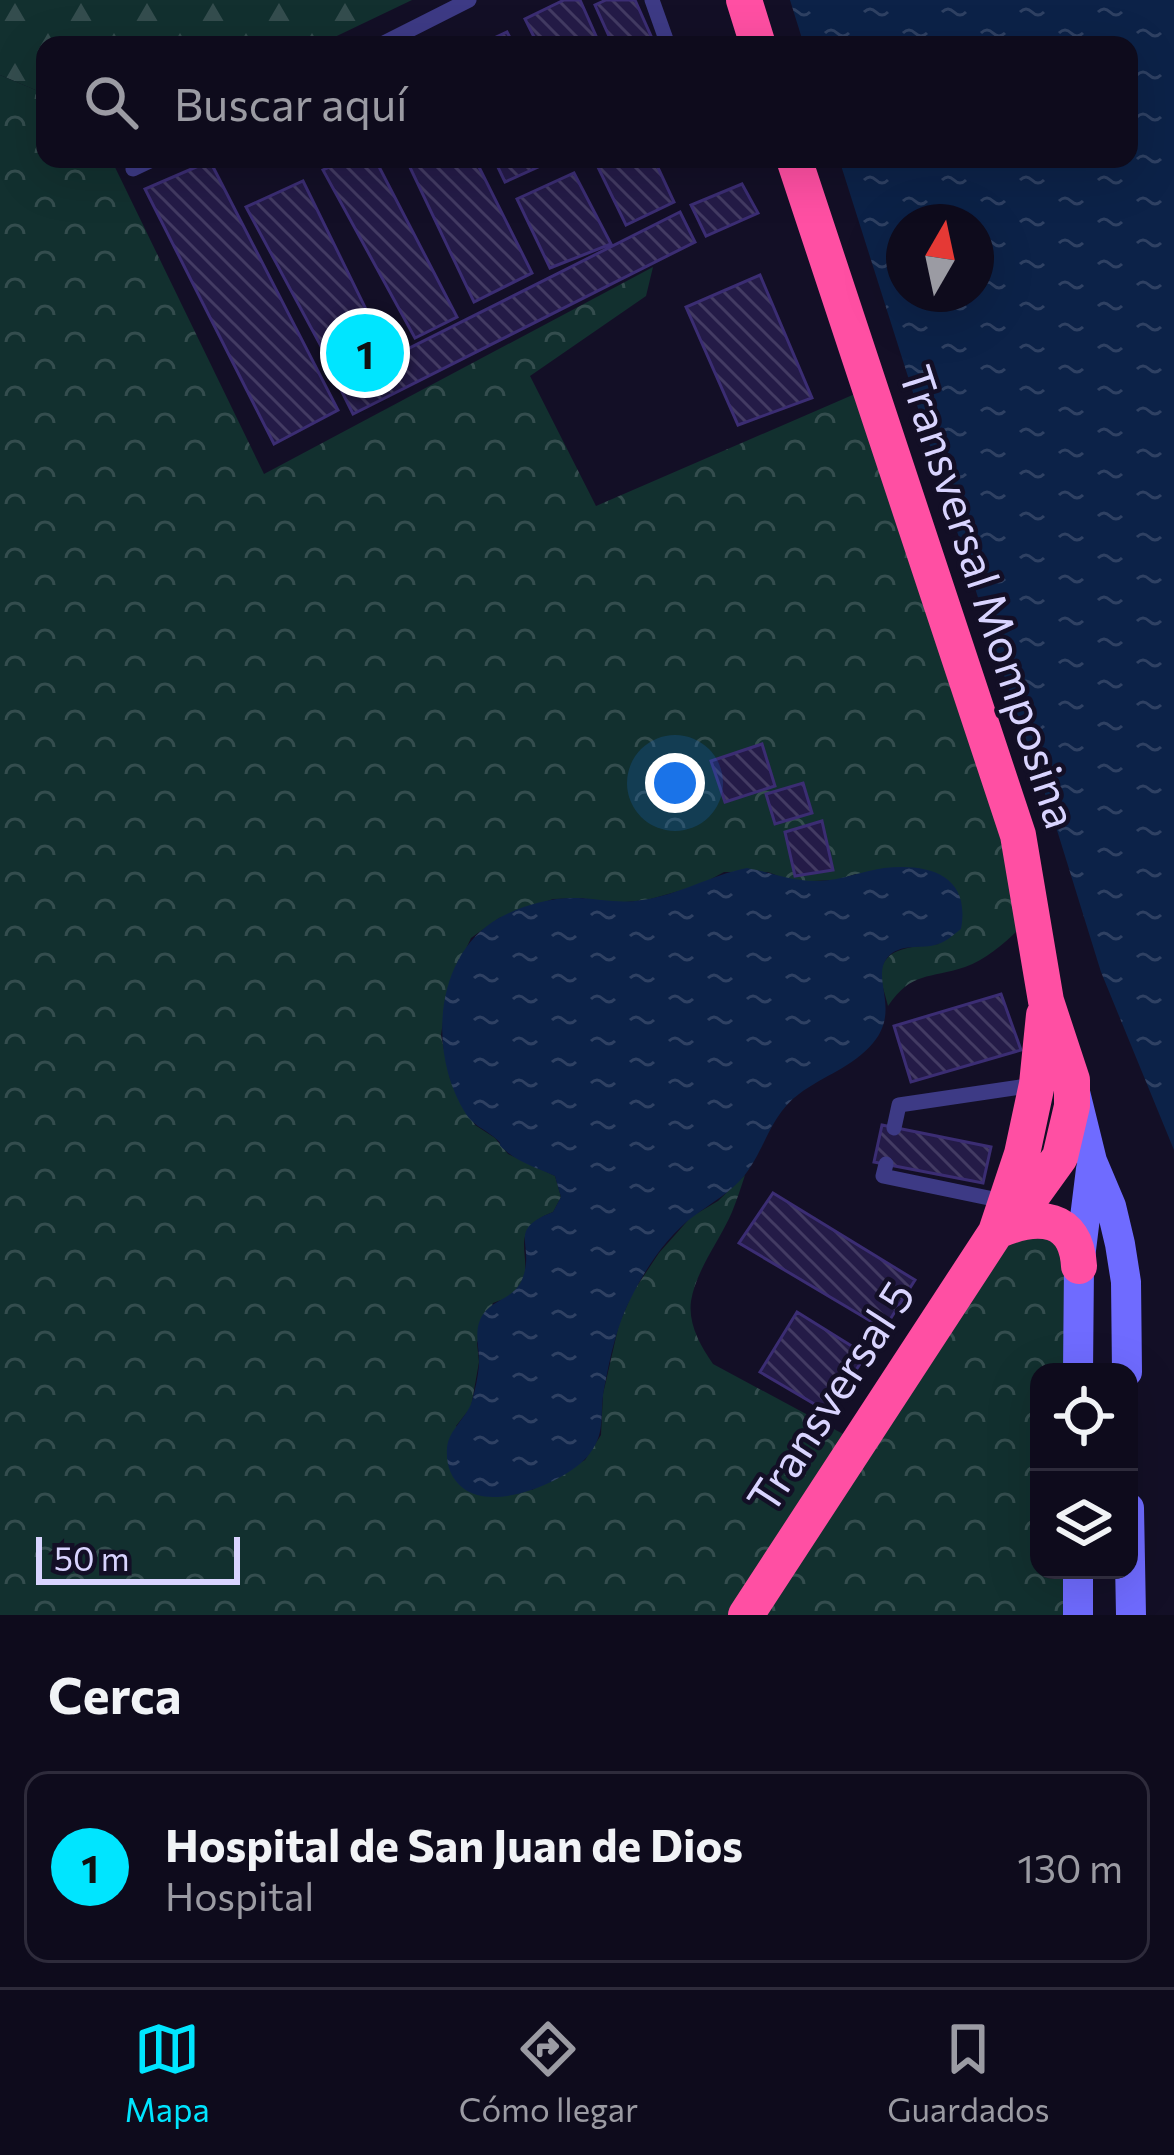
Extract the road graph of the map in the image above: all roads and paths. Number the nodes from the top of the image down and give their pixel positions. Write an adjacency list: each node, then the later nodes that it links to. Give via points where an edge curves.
1 (469, 0): 4 (lane)
2 (652, 0): 5 (lane)
3 (744, 0): 6 (highway)
4 (398, 36)
5 (665, 36)
6 (755, 36)
7 (797, 168): 8 (highway, Transversal Momposina, via 1018,836)
8 (1046, 1001): 9 (highway, Transversal 5)
9 (1054, 1082): 10 (lane, via 899,1105); 11 (main road); 13 (highway, Transversal 5, via 1072,1106 1060,1156 1029,1201)
10 (894, 1128)
11 (1092, 1161): 14 (main road); 16 (main road, via 1120,1244)
12 (886, 1164): 13 (lane, via 883,1176)
13 (1002, 1217): 14 (highway, via 1052,1222 1072,1237); 19 (highway, Transversal 5)
14 (1079, 1266): 15 (main road)
15 (1078, 1363)
16 (1127, 1363)
17 (1078, 1579): 20 (main road)
18 (1130, 1579): 21 (main road)
19 (746, 1615)
20 (1078, 1615)
21 (1130, 1615)

